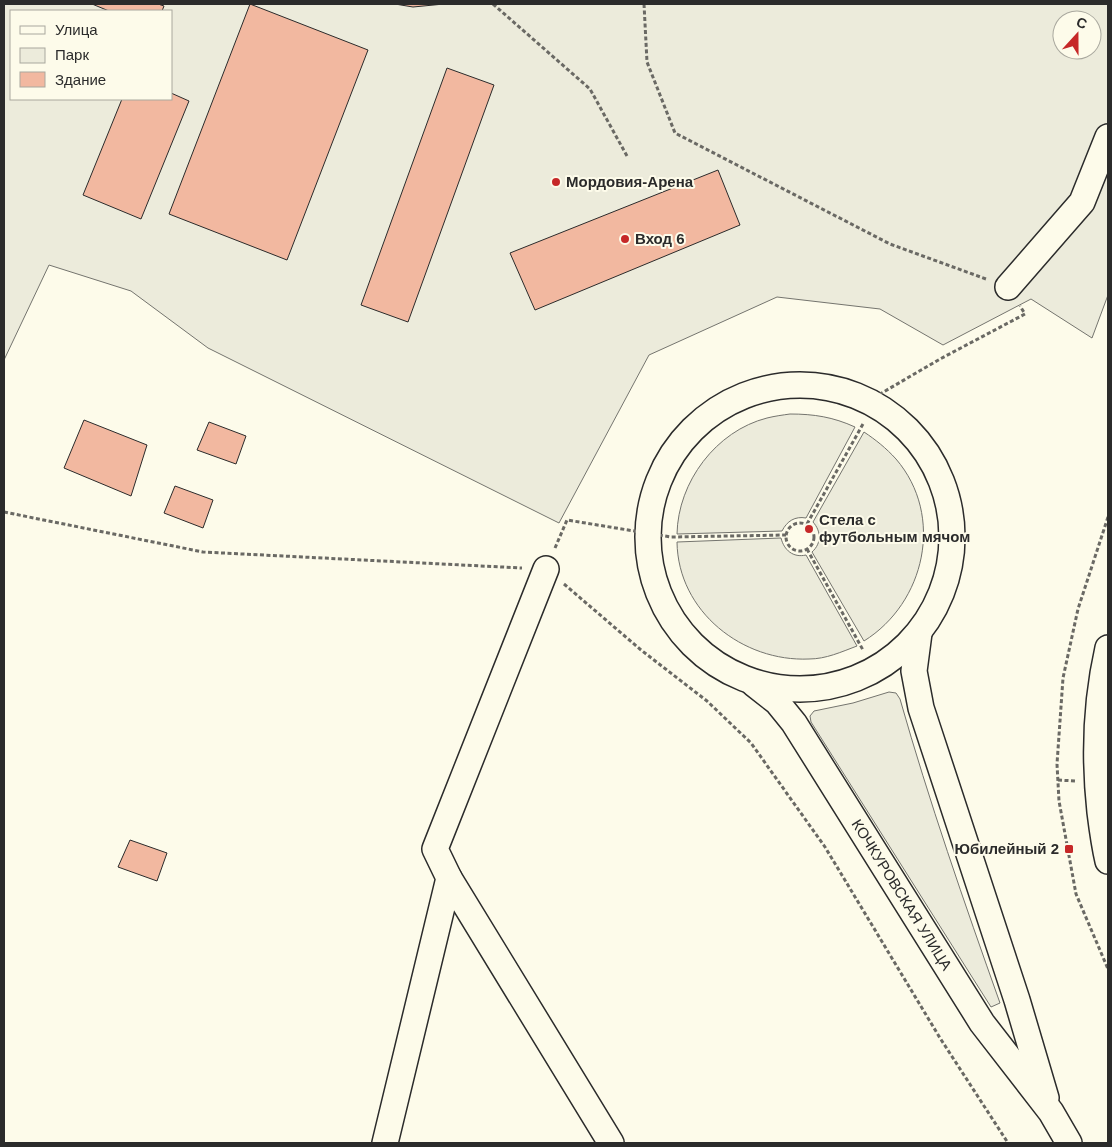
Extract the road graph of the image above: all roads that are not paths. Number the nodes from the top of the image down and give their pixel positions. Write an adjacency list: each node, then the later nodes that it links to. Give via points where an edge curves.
1 (1108, 137): 2 (street, via 1082,202)
2 (1008, 287)
3 (546, 569): 8 (street, via 435,849)
4 (919, 634): 6 (street, via 878,668 854,680 802,690); 6 (street, via 945,584 952,555 947,495 936,468 919,442 898,421 866,412 846,392 817,386 787,385 757,390 704,417 683,438 666,463 654,490 647,533 652,579 663,607 680,632 701,654); 9 (street, КОЧКУРОВСКАЯ УЛИЦА, via 914,671 921,708)
5 (1108, 648): 7 (street, via 1097,735 1097,781)
6 (750, 682): 9 (street, КОЧКУРОВСКАЯ УЛИЦА, via 777,702 794,723 982,1023)
7 (1108, 861)
8 (449, 878): 10 (street); 11 (street)
9 (1051, 1112): 12 (street, КОЧКУРОВСКАЯ УЛИЦА)
10 (385, 1143)
11 (611, 1143)
12 (1069, 1143)

